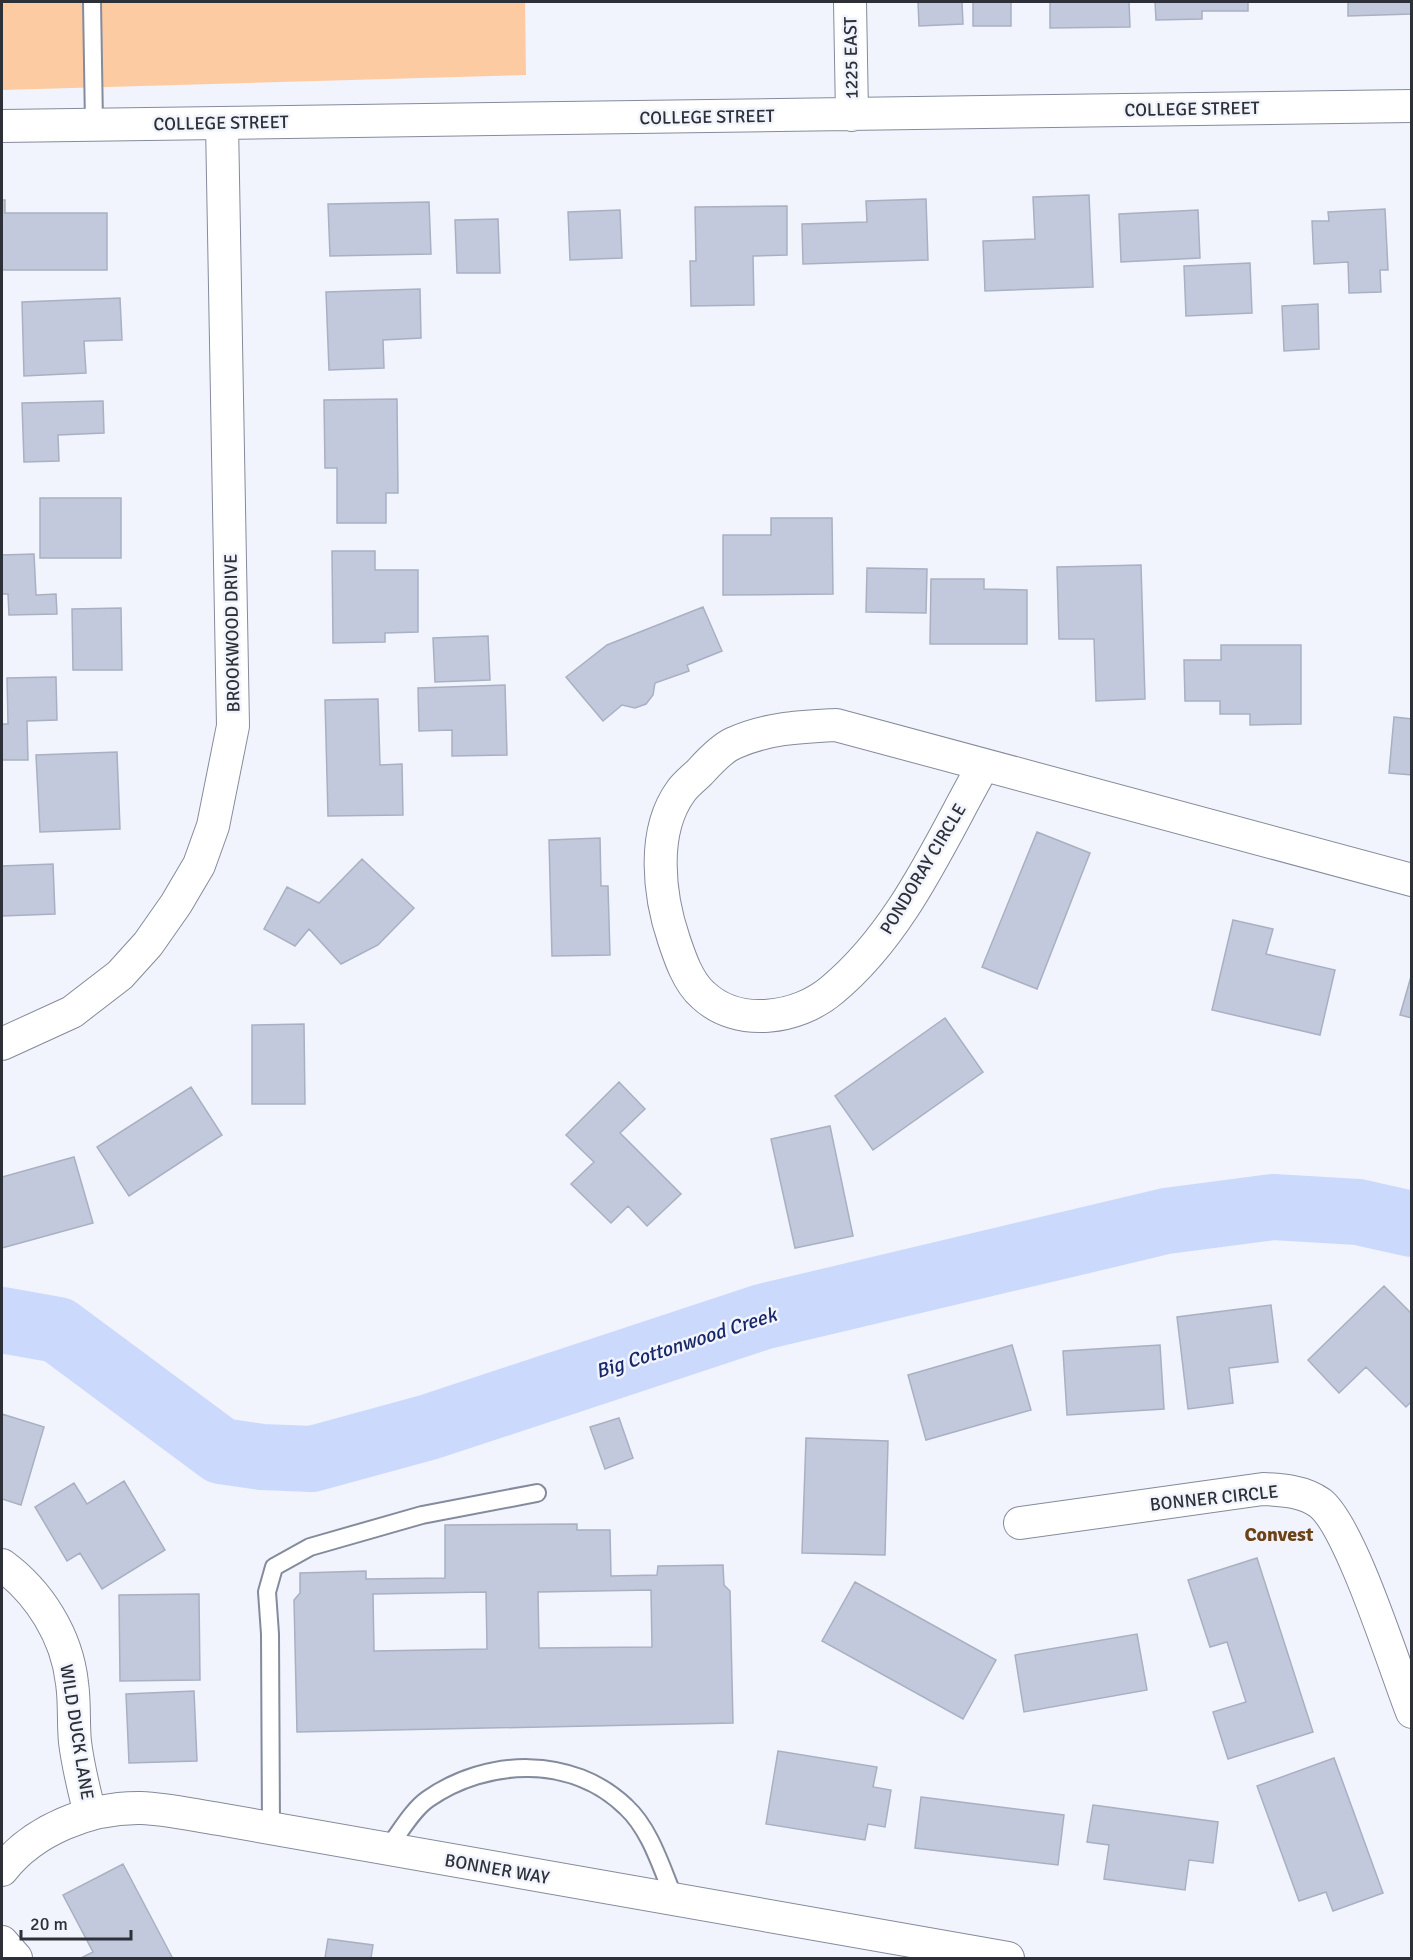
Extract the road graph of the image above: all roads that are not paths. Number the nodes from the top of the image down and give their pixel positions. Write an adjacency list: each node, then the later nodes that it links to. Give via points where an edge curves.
1 (92, 2): 6 (lane)
2 (850, 2): 4 (street, 1225 EAST)
3 (1412, 106): 4 (street, COLLEGE STREET)
4 (852, 115): 5 (street, COLLEGE STREET)
5 (222, 123): 6 (street, COLLEGE STREET); 10 (street, BROOKWOOD DRIVE, via 233,716 213,826 199,865 176,904 120,975 72,1012)
6 (94, 124): 7 (street, COLLEGE STREET)
7 (2, 126)
8 (983, 766): 8 (street, PONDORAY CIRCLE, via 893,926 831,991 803,1009 768,1017 731,1012 703,995 681,962 663,909 660,861 666,825 680,793 732,743 773,729 836,725); 9 (street, PONDORAY CIRCLE)
9 (1412, 880)
10 (2, 1044)
11 (537, 1493): 16 (lane, via 422,1515 310,1547 274,1568 267,1592)
12 (1020, 1523): 14 (street, BONNER CIRCLE, via 1263,1489 1295,1491 1321,1504 1345,1535)
13 (2, 1565): 15 (street, WILD DUCK LANE, via 46,1609 65,1652 72,1681 79,1769)
14 (1412, 1712)
15 (90, 1814): 16 (street, BONNER WAY, via 141,1808); 18 (street, BONNER WAY, via 30,1842)
16 (271, 1829): 17 (street, BONNER WAY)
17 (387, 1849): 19 (street, BONNER WAY); 19 (lane, via 426,1800 468,1776 520,1767 566,1771 601,1788 627,1808 649,1840)
18 (2, 1870)
19 (675, 1900): 22 (street, BONNER WAY)
20 (2, 1942): 21 (street)
21 (16, 1959)
22 (1008, 1959)

